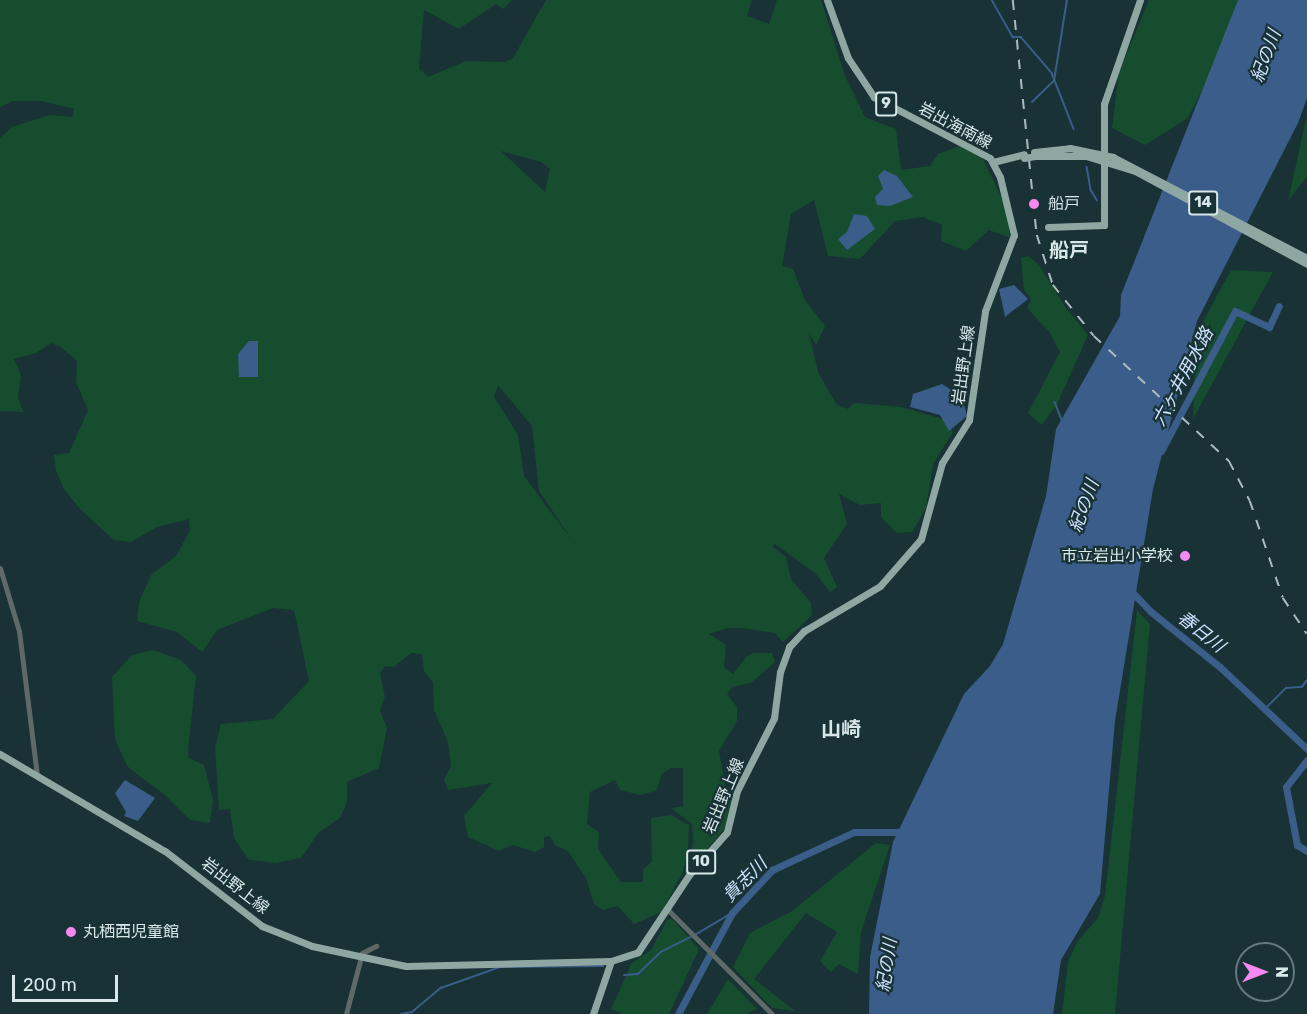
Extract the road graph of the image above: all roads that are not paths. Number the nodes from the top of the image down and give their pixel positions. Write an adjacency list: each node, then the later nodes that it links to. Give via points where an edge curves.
1 (827, 0): 4 (main road, 岩出海南線 / 9, via 848,58 874,97 984,153)
2 (1140, 0): 3 (main road, via 1106,93)
3 (1109, 159): 4 (main road, bridge, via 1035,154); 5 (main road, via 1104,225); 6 (main road, 14)
4 (993, 162): 12 (main road, 岩出野上線 / 10, via 1014,236 985,311 969,420 938,472 926,528 912,551 880,586 815,623 789,647 780,672 774,718 737,791 727,831 689,875)
5 (1048, 227)
6 (1292, 253): 7 (main road, 14); 8 (main road, 14)
7 (1307, 258)
8 (1307, 264)
9 (0, 567): 11 (street, via 19,631)
10 (0, 754): 11 (main road, 岩出野上線 / 10)
11 (37, 776): 14 (main road, 岩出野上線 / 10, via 165,851 262,926 312,946)
12 (670, 913): 15 (main road, 岩出野上線 / 10, via 638,952); 18 (street)
13 (376, 946): 14 (street, via 362,953)
14 (361, 958): 15 (main road, 岩出野上線 / 10, via 406,966); 16 (street)
15 (611, 961): 17 (main road)
16 (346, 1014)
17 (593, 1014)
18 (772, 1014)

